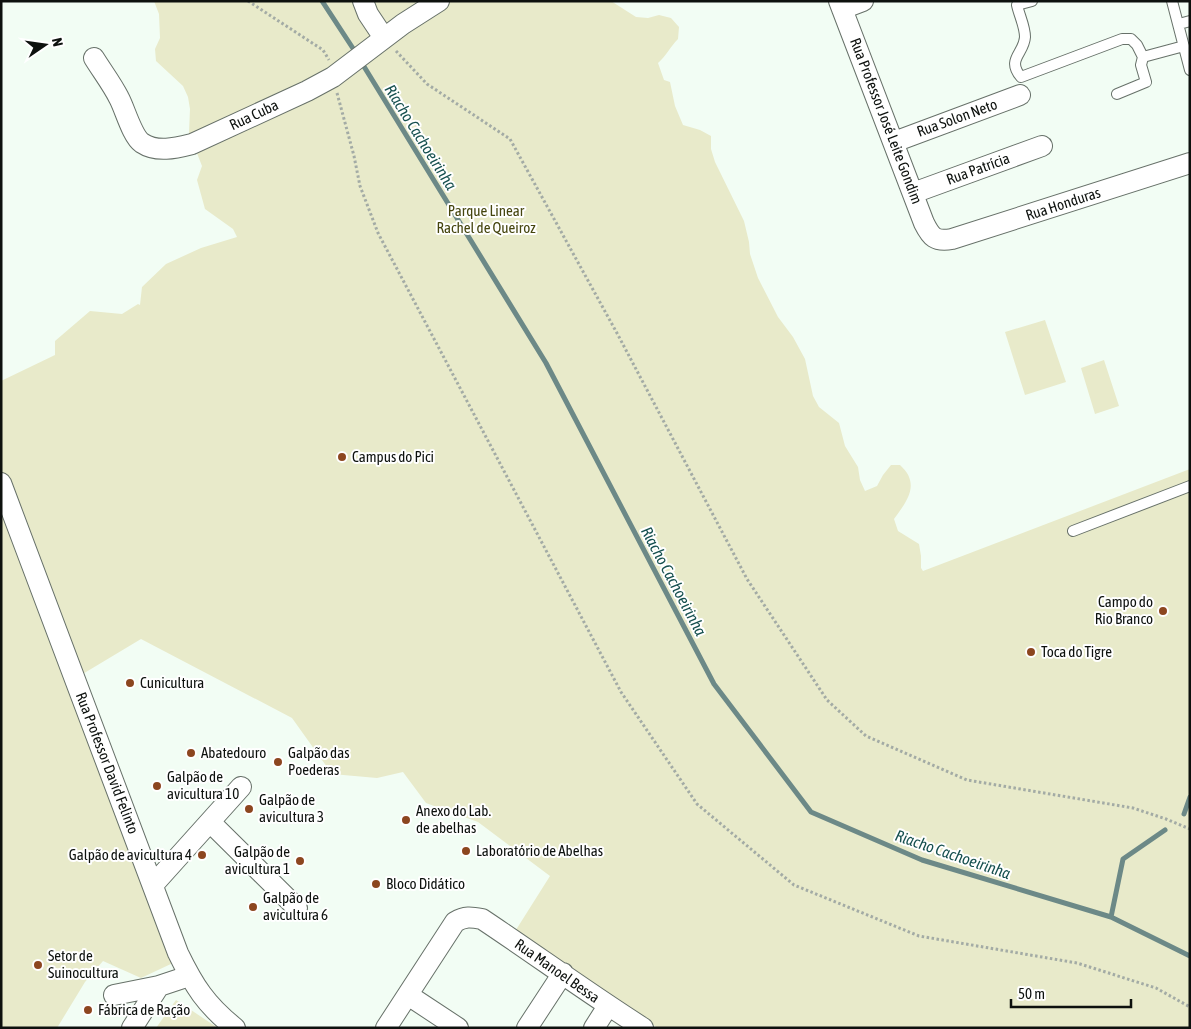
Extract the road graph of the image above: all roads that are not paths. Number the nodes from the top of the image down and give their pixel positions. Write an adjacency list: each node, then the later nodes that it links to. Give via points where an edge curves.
1 (363, 1): 9 (street)
2 (439, 1): 9 (street, Rua Cuba)
3 (863, 1): 6 (street)
4 (1032, 1): 11 (lane, via 1017,5 1025,35 1014,61 1021,77 1128,38 1137,45)
5 (1172, 1): 8 (lane)
6 (841, 5): 16 (street, Rua Professor José Leite Gondim)
7 (1190, 21): 8 (lane)
8 (1179, 24): 10 (lane)
9 (381, 40): 12 (street, Rua Cuba, via 307,92 192,144 164,149 142,142)
10 (1184, 46): 11 (lane); 13 (lane)
11 (1142, 57): 14 (lane, via 1141,68 1146,82)
12 (94, 58)
13 (1190, 70)
14 (1117, 94)
15 (1020, 95): 16 (street, Rua Solon Neto)
16 (894, 142): 19 (street, Rua Professor José Leite Gondim)
17 (1042, 146): 19 (street, Rua Patrícia)
18 (1190, 163): 20 (street, Rua Honduras, via 952,239)
19 (913, 193): 20 (street, Rua Professor José Leite Gondim, via 929,233)
20 (935, 239)
21 (1, 483): 26 (street, Rua Professor David Felinto)
22 (1190, 486): 23 (lane)
23 (1073, 531)
24 (241, 787): 25 (street)
25 (210, 822): 26 (street); 27 (street)
26 (152, 885): 29 (street, Rua Professor David Felinto)
27 (297, 908)
28 (562, 973): 32 (street, Rua Manoel Bessa, via 482,920 463,918 455,922); 33 (street, Rua Manoel Bessa); 38 (street)
29 (189, 976): 30 (street); 35 (street, Rua Professor David Felinto, via 202,996)
30 (159, 986): 31 (street); 34 (street)
31 (114, 995)
32 (408, 995): 36 (street); 37 (street)
33 (608, 1006): 39 (street); 40 (street, Rua Manoel Bessa)
34 (132, 1028)
35 (236, 1028)
36 (386, 1028)
37 (458, 1028)
38 (527, 1028)
39 (594, 1028)
40 (643, 1028)

